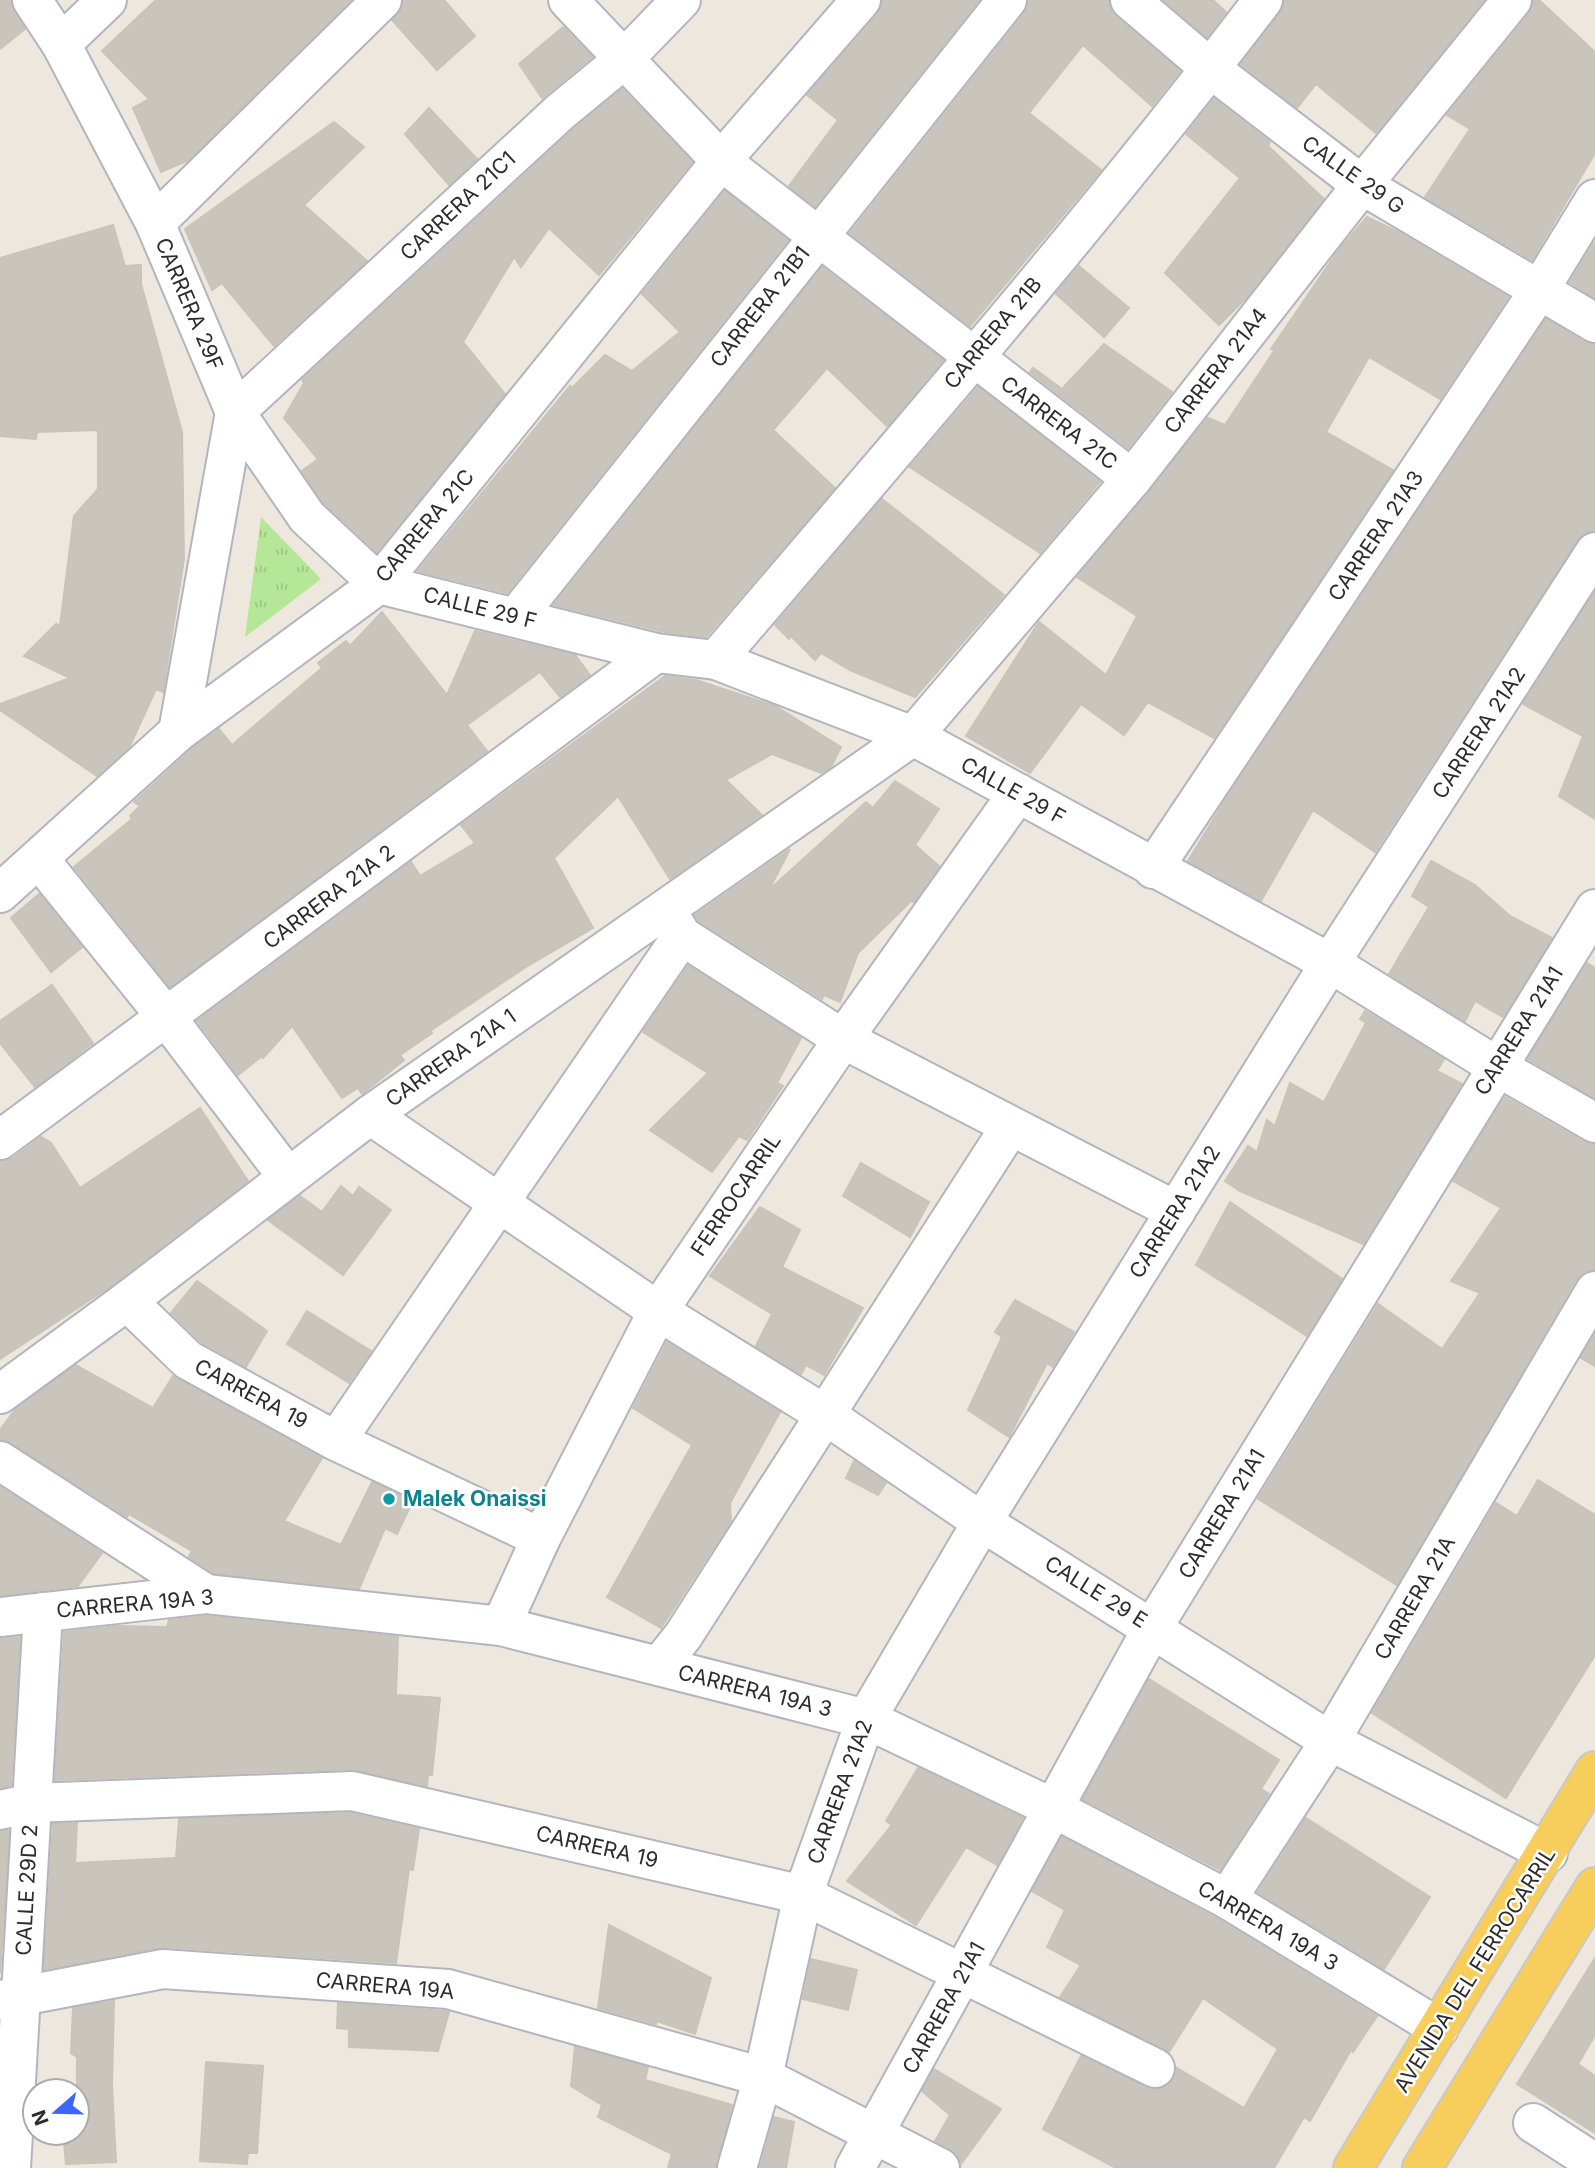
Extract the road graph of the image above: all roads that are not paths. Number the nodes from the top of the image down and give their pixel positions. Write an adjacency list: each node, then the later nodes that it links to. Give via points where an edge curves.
1 (32, 0): 11 (street, CARRERA 29F)
2 (107, 0): 11 (street)
3 (382, 0): 17 (street)
4 (568, 0): 12 (street, CARRERA 21C)
5 (681, 0): 12 (street, CARRERA 21C1)
6 (861, 0): 14 (street, CARRERA 21C)
7 (1007, 0): 18 (street, CARRERA 21B1)
8 (1130, 0): 13 (street, CALLE 29 G)
9 (1263, 0): 13 (street, CARRERA 21B)
10 (1513, 0): 15 (street, CARRERA 21A4)
11 (61, 44): 17 (street, CARRERA 29F)
12 (622, 61): 14 (street, CARRERA 21C); 22 (street, CARRERA 21C1, via 560,112)
13 (1211, 69): 15 (street, CALLE 29 G); 21 (street, CARRERA 21B)
14 (721, 161): 18 (street, CARRERA 21C); 25 (street, CARRERA 21C)
15 (1362, 185): 19 (street, CALLE 29 G); 23 (street, CARRERA 21A4)
16 (1595, 199): 19 (street, CARRERA 21A3)
17 (155, 223): 22 (street, CARRERA 29F)
18 (816, 237): 21 (street, CARRERA 21C); 26 (street, CARRERA 21B1)
19 (1538, 292): 20 (street, CALLE 29 G); 33 (street, CARRERA 21A3)
20 (1595, 323)
21 (973, 357): 23 (street, CARRERA 21C); 28 (street, CARRERA 21B)
22 (236, 412): 25 (street, CARRERA 29F, via 307,517); 29 (street)
23 (1132, 479): 30 (street, CARRERA 21A4)
24 (1595, 552): 37 (street, CARRERA 21A2)
25 (379, 584): 26 (street, CALLE 29 F); 29 (street, CARRERA 21C)
26 (517, 616): 27 (street, CALLE 29 F)
27 (656, 653): 28 (street, CALLE 29 F); 38 (street, CARRERA 21A 2)
28 (716, 660): 30 (street, CALLE 29 F)
29 (178, 732): 32 (street, CARRERA 21C)
30 (913, 737): 31 (street, CALLE 29 F); 36 (street, CARRERA 21A 1)
31 (1018, 793): 33 (street, CALLE 29 F); 39 (street, FERROCARRIL)
32 (38, 859): 34 (street, CARRERA 21C); 38 (street)
33 (1153, 869): 37 (street, CALLE 29 F)
34 (0, 892)
35 (1595, 909): 40 (street, CARRERA 21A1)
36 (674, 922): 39 (street); 41 (street, CARRERA 21A 1); 46 (street)
37 (1330, 963): 40 (street, CALLE 29 F); 47 (street, CARRERA 21A2)
38 (167, 1018): 44 (street, CARRERA 21A 2); 45 (street)
39 (843, 1039): 43 (street); 50 (street, FERROCARRIL)
40 (1496, 1066): 42 (street, CALLE 29 F); 61 (street, CARRERA 21A1)
41 (370, 1115): 45 (street, CARRERA 21A 1); 46 (street)
42 (1595, 1123)
43 (1010, 1127): 47 (street); 52 (street)
44 (0, 1140)
45 (287, 1176): 49 (street, CARRERA 21A 1)
46 (499, 1202): 50 (street); 53 (street)
47 (1176, 1211): 55 (street, CARRERA 21A2)
48 (1595, 1291): 64 (street, CARRERA 21A)
49 (127, 1301): 51 (street, CARRERA 21A 1); 53 (street, CARRERA 19, via 188,1360)
50 (658, 1311): 52 (street, CALLE 29 E); 56 (street, FERROCARRIL)
51 (0, 1394)
52 (824, 1414): 55 (street, CALLE 29 E); 62 (street)
53 (336, 1441): 56 (street, CARRERA 19)
54 (0, 1461): 57 (street)
55 (982, 1522): 61 (street, CALLE 29 E); 63 (street, CARRERA 21A2)
56 (541, 1538): 60 (street, FERROCARRIL)
57 (206, 1594): 58 (street, CARRERA 19A 3); 60 (street, CARRERA 19A 3)
58 (43, 1612): 59 (street, CARRERA 19A 3); 66 (street, CALLE 29D 2)
59 (0, 1617)
60 (501, 1626): 62 (street, CARRERA 19A 3)
61 (1153, 1627): 64 (street, CALLE 29 E); 67 (street, CARRERA 21A1)
62 (659, 1666): 63 (street, CARRERA 19A 3)
63 (866, 1719): 67 (street, CARRERA 19A 3); 70 (street, CARRERA 21A2)
64 (1330, 1741): 68 (street, CALLE 29 E); 71 (street, CARRERA 21A)
65 (1595, 1771): 68 (main road, AVENIDA DEL FERROCARRIL)
66 (16, 1806): 70 (street, CARRERA 19, via 352,1791); 73 (street, CALLE 29D 2)
67 (1053, 1808): 71 (street, CARRERA 19A 3); 72 (street, CARRERA 21A1)
68 (1548, 1853): 74 (main road, AVENIDA DEL FERROCARRIL)
69 (1595, 1887): 85 (main road)
70 (803, 1895): 72 (street, CARRERA 19); 76 (street, CARRERA 21A2)
71 (1227, 1899): 74 (street, CARRERA 19A 3)
72 (963, 1975): 75 (street, CARRERA 19); 78 (street, CARRERA 21A1)
73 (10, 1997): 76 (street, CARRERA 19A, via 163,1969 448,1989); 80 (street, CALLE 29D 2)
74 (1439, 2028): 84 (main road, AVENIDA DEL FERROCARRIL)
75 (1155, 2068)
76 (762, 2077): 78 (street, CARRERA 19A); 81 (street, CARRERA 21A2)
77 (1533, 2123): 79 (street)
78 (874, 2133): 82 (street); 83 (street)
79 (1595, 2163)
80 (11, 2168)
81 (737, 2168)
82 (855, 2168)
83 (940, 2168)
84 (1353, 2168)
85 (1422, 2168)

